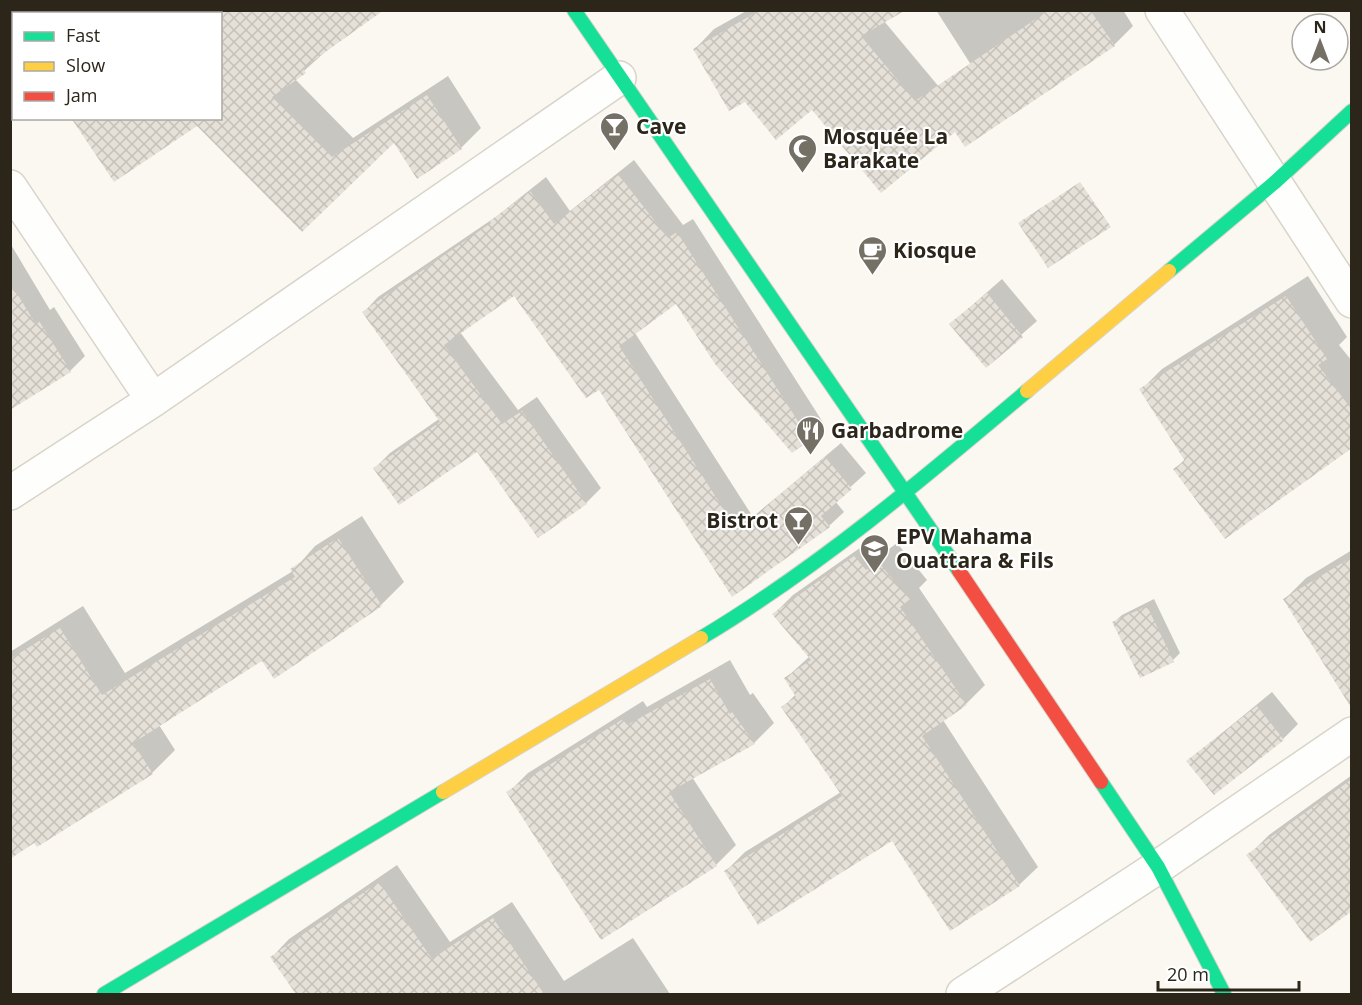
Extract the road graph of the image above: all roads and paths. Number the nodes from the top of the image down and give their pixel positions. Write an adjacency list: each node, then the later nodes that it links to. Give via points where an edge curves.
1 (574, 10): 3 (street)
2 (1162, 10): 5 (street)
3 (619, 78): 8 (street); 10 (street)
4 (1352, 111): 5 (street)
5 (1275, 183): 7 (street); 10 (street)
6 (10, 187): 8 (street)
7 (1352, 301)
8 (153, 400): 9 (street)
9 (10, 493)
10 (906, 493): 12 (street); 13 (street, via 820,559 726,623)
11 (1352, 734): 12 (street)
12 (1158, 867): 14 (street); 15 (street)
13 (104, 994)
14 (963, 994)
15 (1224, 994)

